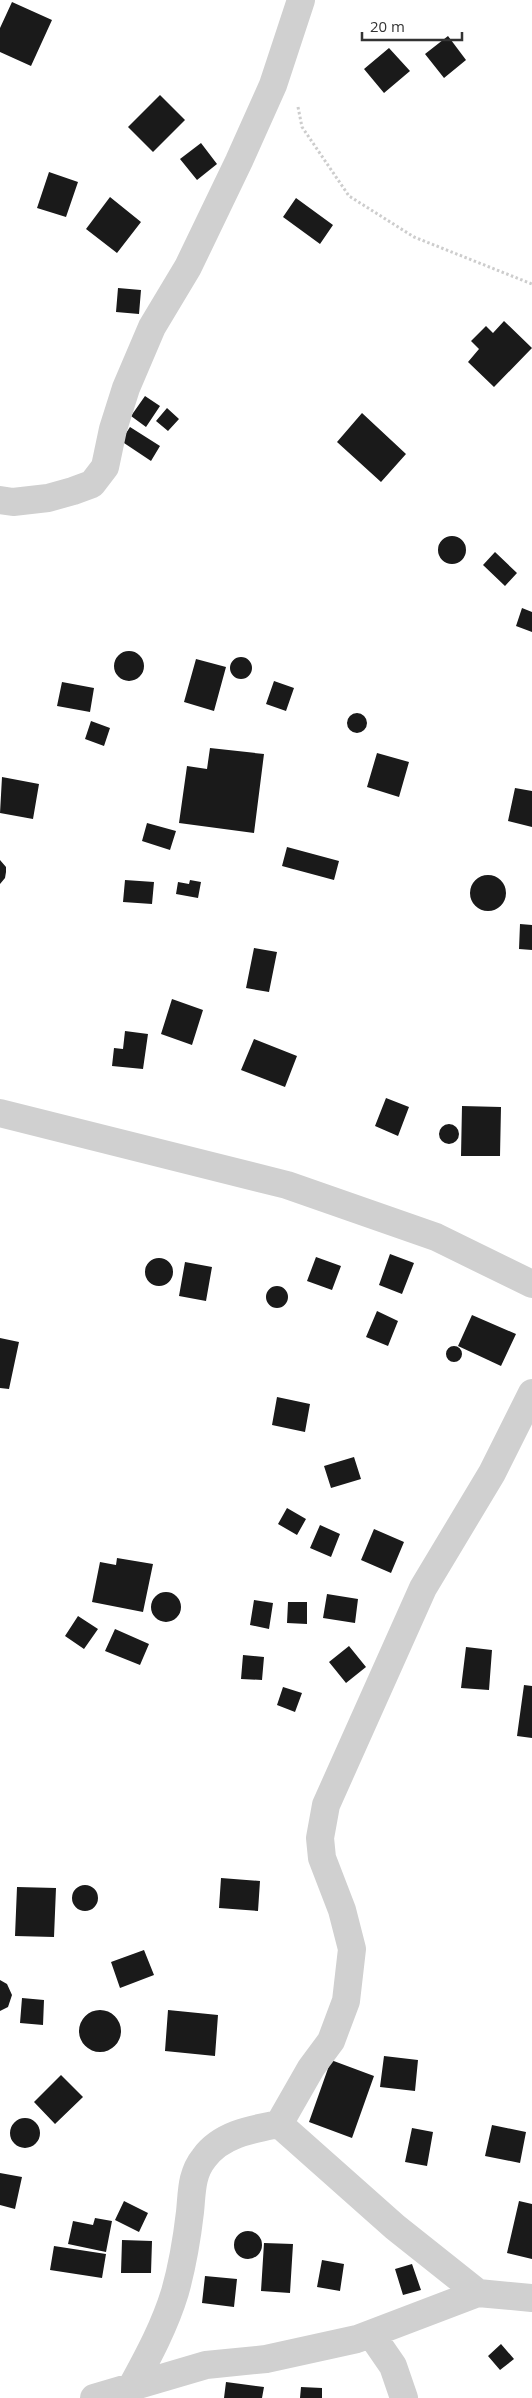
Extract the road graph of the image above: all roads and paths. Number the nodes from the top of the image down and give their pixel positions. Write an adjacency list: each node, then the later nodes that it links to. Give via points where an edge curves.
1 (300, 0): 4 (street, via 272,85 239,161 188,267 152,327 113,429 105,467 92,484 73,491 48,498 13,502)
2 (297, 98): 3 (path, via 302,127 348,196 414,236)
3 (532, 284)
4 (0, 500)
5 (0, 1113): 6 (street, via 287,1185 436,1237)
6 (532, 1284)
7 (532, 1393): 8 (street, via 492,1473 423,1588 326,1805 320,1838 322,1858 342,1910 352,1949 346,2001 332,2040 311,2068)
8 (279, 2124): 9 (street, via 395,2227); 12 (street, via 224,2140 204,2157 192,2181 190,2213 175,2291 157,2340)
9 (478, 2294): 10 (street); 11 (street)
10 (532, 2298)
11 (371, 2334): 12 (street, via 266,2359 206,2365); 14 (street, via 393,2366)
12 (132, 2386): 13 (street)
13 (94, 2398)
14 (404, 2398)

